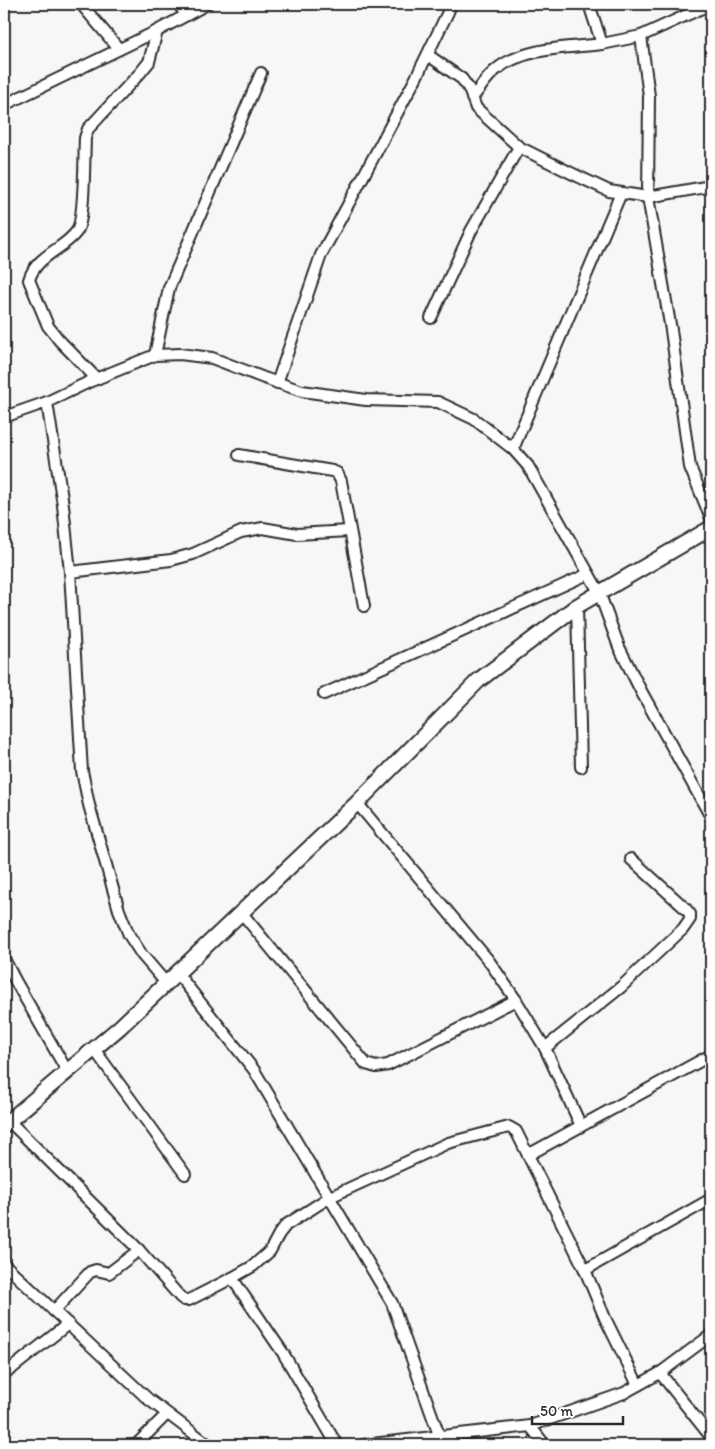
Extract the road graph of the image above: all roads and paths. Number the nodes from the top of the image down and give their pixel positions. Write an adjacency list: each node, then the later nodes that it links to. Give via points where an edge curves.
1 (81, 4): 11 (street)
2 (178, 4): 7 (street)
3 (208, 4): 7 (street)
4 (450, 4): 12 (street)
5 (589, 4): 10 (street)
6 (711, 4): 9 (street)
7 (188, 14): 8 (street)
8 (156, 31): 11 (street); 22 (street, via 149,62 88,129 82,215 76,232 36,265 29,280 48,326)
9 (640, 36): 10 (street); 19 (street, via 648,96)
10 (602, 44): 14 (street, via 530,53 512,59 496,69)
11 (119, 50): 15 (street)
12 (428, 55): 14 (street, via 462,79); 23 (street, via 321,255)
13 (261, 72): 21 (street, via 168,288)
14 (472, 98): 16 (street, via 476,108)
15 (4, 105)
16 (519, 147): 18 (street, via 609,191); 20 (street, via 471,231)
17 (711, 186): 19 (street)
18 (621, 193): 19 (street); 26 (street)
19 (648, 197): 28 (street, via 690,467)
20 (431, 318)
21 (155, 355): 22 (street); 23 (street, via 212,358)
22 (97, 378): 24 (street)
23 (277, 383): 26 (street, via 302,391 366,400 438,402 474,419)
24 (48, 402): 25 (street); 31 (street, via 64,505)
25 (4, 417)
26 (513, 449): 32 (street, via 528,466)
27 (239, 455): 30 (street, via 337,473)
28 (711, 518)
29 (711, 528): 33 (street)
30 (349, 531): 31 (street, via 297,534 263,528 241,532 193,554 171,560); 34 (street)
31 (70, 572): 44 (street, via 79,747 89,805 129,935)
32 (588, 574): 33 (street); 36 (street)
33 (599, 592): 35 (street); 39 (street, via 619,647)
34 (364, 606)
35 (577, 606): 37 (street); 38 (street, via 479,680)
36 (324, 694)
37 (581, 767)
38 (357, 803): 41 (street); 45 (street, via 489,961)
39 (711, 817)
40 (631, 858): 46 (street, via 685,908 690,918 683,929 621,987)
41 (240, 912): 43 (street); 45 (street, via 366,1064 376,1067 388,1065)
42 (4, 961): 49 (street)
43 (177, 973): 44 (street); 54 (street, via 254,1070)
44 (166, 983): 47 (street)
45 (516, 1000): 46 (street)
46 (544, 1048): 51 (street)
47 (94, 1049): 49 (street); 53 (street)
48 (711, 1055): 51 (street)
49 (68, 1070): 50 (street, via 22,1110)
50 (5, 1120): 56 (street)
51 (581, 1126): 52 (street)
52 (528, 1155): 54 (street, via 516,1131 509,1127 448,1143); 58 (street)
53 (185, 1174)
54 (330, 1197): 59 (street, via 286,1224 270,1251); 68 (street, via 392,1303)
55 (711, 1199): 58 (street)
56 (139, 1250): 59 (street, via 184,1300); 60 (street, via 109,1273 90,1272)
57 (4, 1264): 60 (street)
58 (585, 1270): 65 (street)
59 (232, 1278): 72 (street, via 283,1353)
60 (54, 1311): 61 (street)
61 (68, 1324): 63 (street); 66 (street)
62 (711, 1335): 64 (street)
63 (4, 1373)
64 (660, 1373): 65 (street); 69 (street)
65 (638, 1385): 67 (street, via 624,1393)
66 (167, 1414): 70 (street); 71 (street)
67 (530, 1426): 68 (street); 74 (street)
68 (439, 1436): 73 (street)
69 (711, 1437)
70 (136, 1445)
71 (209, 1445)
72 (337, 1445)
73 (363, 1445)
74 (544, 1445)

